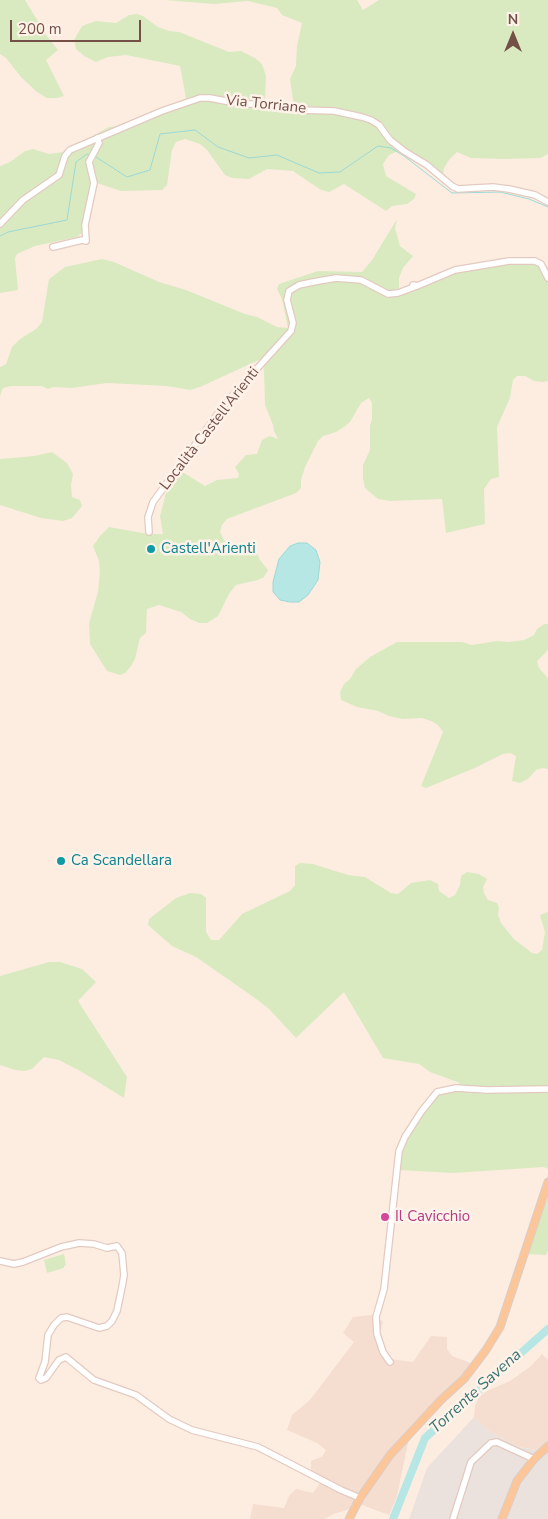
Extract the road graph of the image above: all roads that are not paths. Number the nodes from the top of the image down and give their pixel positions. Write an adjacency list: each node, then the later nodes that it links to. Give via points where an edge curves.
1 (97, 138): 2 (street, Via Torriane, via 200,98 334,112 371,120 390,140 458,189 509,189); 3 (street, Via Torriane, via 70,150 58,175 23,200); 4 (street, via 98,144 89,165 94,183 85,225 86,241)
2 (548, 202)
3 (0, 224)
4 (53, 247)
5 (548, 278): 6 (street, Località Castell'Arienti, via 541,264 535,261 509,261 455,270 398,293 388,294 361,280 336,278 299,285 290,290 287,300 293,322 291,331 225,404 156,498 149,512)
6 (149, 532)
7 (548, 1089): 10 (street, via 456,1088 437,1092 405,1137 399,1151 384,1289 376,1317 377,1334)
8 (548, 1182): 13 (main road, via 500,1327 464,1379 390,1455)
9 (0, 1261): 13 (street, via 23,1262 79,1243 107,1248 117,1246 122,1253 124,1275 112,1321 99,1328 67,1317 54,1324 48,1335 45,1362 39,1378 46,1378 59,1360 66,1357 94,1380 136,1395 169,1419 192,1430 258,1447)
10 (390, 1362)
11 (548, 1446): 12 (main road)
12 (534, 1458): 15 (street, via 497,1442 492,1443 471,1462); 16 (main road, via 517,1481)
13 (360, 1498): 14 (main road)
14 (350, 1519)
15 (454, 1519)
16 (502, 1519)

